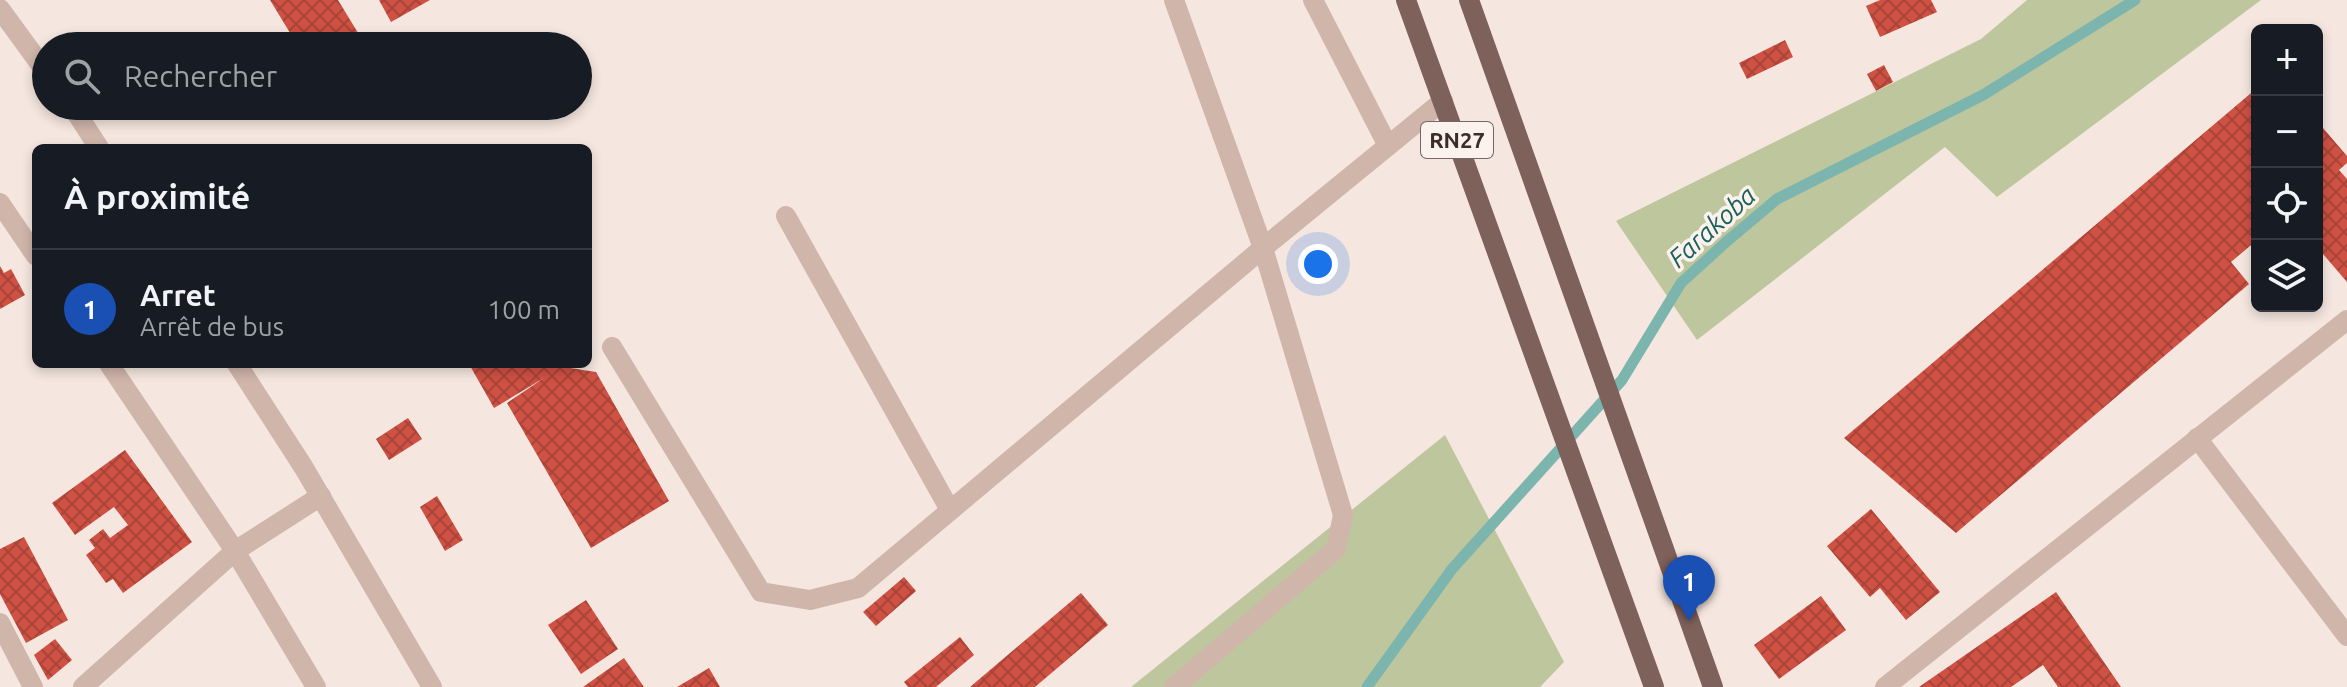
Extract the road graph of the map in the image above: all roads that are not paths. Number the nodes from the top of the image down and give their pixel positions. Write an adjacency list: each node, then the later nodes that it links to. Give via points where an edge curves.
1 (1174, 0): 13 (street)
2 (1313, 0): 10 (street)
3 (1406, 0): 7 (main road, RN27)
4 (1469, 0): 31 (main road, RN27)
5 (0, 9): 6 (street)
6 (32, 53)
7 (1443, 101): 10 (street); 30 (main road, RN27)
8 (81, 120): 9 (street)
9 (96, 144)
10 (1388, 146): 13 (street)
11 (0, 203): 14 (street)
12 (786, 216): 21 (street)
13 (1263, 248): 21 (street); 29 (street, via 1343,515 1336,549)
14 (32, 250)
15 (2347, 320): 19 (street)
16 (612, 347): 21 (street, via 761,592 810,600 858,588)
17 (112, 368): 22 (street)
18 (240, 368): 20 (street)
19 (2197, 438): 24 (street); 32 (street)
20 (321, 496): 22 (street); 28 (street)
21 (950, 510)
22 (235, 551): 26 (street); 27 (street)
23 (0, 623): 25 (street)
24 (2347, 636)
25 (33, 687)
26 (83, 687)
27 (316, 687)
28 (432, 687)
29 (1174, 687)
30 (1654, 687)
31 (1713, 687)
32 (1885, 687)

